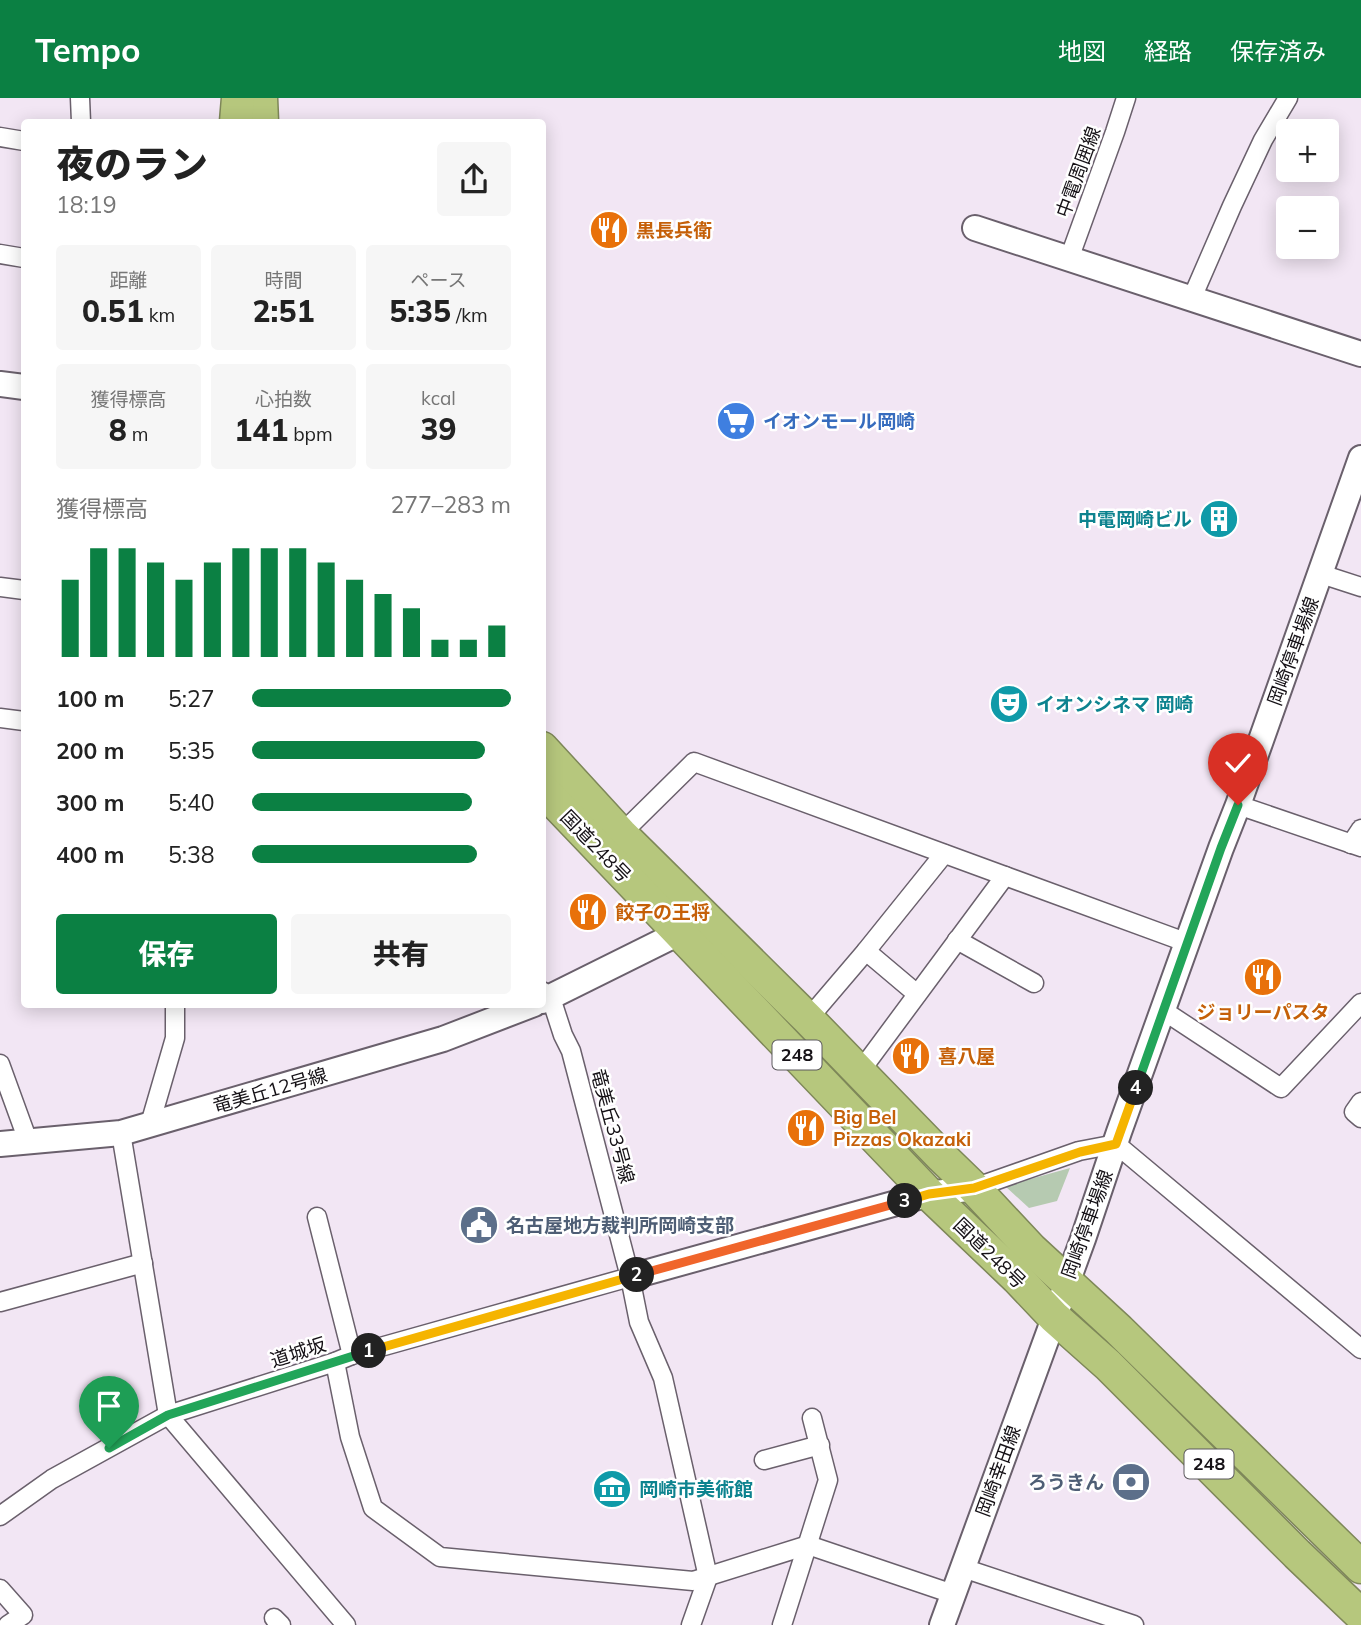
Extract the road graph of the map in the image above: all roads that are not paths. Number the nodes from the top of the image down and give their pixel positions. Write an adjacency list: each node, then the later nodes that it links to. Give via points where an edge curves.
1 (80, 98): 6 (street)
2 (238, 98): 7 (highway)
3 (261, 98): 8 (highway)
4 (1126, 98): 14 (street, 中電周囲線)
5 (1288, 98): 15 (street, via 1263,141)
6 (81, 119)
7 (236, 119)
8 (262, 119)
9 (0, 137): 10 (street)
10 (21, 140)
11 (975, 228): 14 (street)
12 (0, 254): 13 (street)
13 (21, 258)
14 (1069, 259): 15 (street)
15 (1192, 298): 16 (street)
16 (1361, 354)
17 (0, 384): 18 (street)
18 (21, 387)
19 (1361, 458): 20 (street, 岡崎停車場線)
20 (1321, 574): 22 (street); 28 (street, 岡崎停車場線)
21 (0, 587): 23 (street)
22 (1361, 587)
23 (21, 590)
24 (0, 718): 25 (street)
25 (21, 721)
26 (546, 752): 30 (highway, 国道248号 / 248)
27 (546, 793): 34 (highway, 国道248号 / 248)
28 (1238, 805): 31 (street); 36 (street, 岡崎停車場線)
29 (1361, 829): 31 (street)
30 (621, 834): 32 (street, via 694,762); 46 (highway, 国道248号 / 248)
31 (1356, 846)
32 (944, 854): 33 (street); 37 (street)
33 (1005, 876): 35 (street); 36 (street)
34 (679, 933): 40 (street, 竜美丘12号線); 57 (highway, 国道248号 / 248)
35 (957, 940): 38 (street); 39 (street)
36 (1188, 943): 45 (street, 岡崎停車場線)
37 (866, 951): 39 (street); 46 (street)
38 (1034, 983)
39 (917, 994): 48 (street)
40 (546, 997)
41 (1361, 1003): 45 (street, via 1281,1088)
42 (546, 1006): 60 (street, 竜美丘33号線, via 571,1051)
43 (175, 1008): 51 (street, via 175,1038)
44 (520, 1008): 51 (street, 竜美丘12号線, via 443,1039)
45 (1164, 1011): 55 (street, 岡崎停車場線)
46 (808, 1019): 48 (highway, 国道248号 / 248)
47 (0, 1064): 53 (street)
48 (859, 1073): 56 (highway, 国道248号 / 248)
49 (1361, 1102): 50 (street, via 1354,1112)
50 (1361, 1118)
51 (150, 1124): 52 (street, 竜美丘12号線)
52 (121, 1133): 53 (street, 竜美丘12号線); 59 (street)
53 (28, 1141): 54 (street, 竜美丘12号線)
54 (0, 1144)
55 (1116, 1144): 56 (street); 61 (street, 岡崎停車場線); 64 (street)
56 (974, 1188): 57 (street); 61 (highway, 国道248号 / 248)
57 (929, 1194): 60 (street); 63 (highway, 国道248号 / 248)
58 (317, 1217): 65 (street)
59 (143, 1263): 62 (street); 67 (street)
60 (630, 1277): 65 (street, 道城坂); 75 (street, 竜美丘33号線, via 639,1321 663,1378)
61 (1066, 1282): 63 (street, 岡崎停車場線); 74 (highway, 国道248号 / 248)
62 (0, 1302)
63 (1054, 1317): 73 (street, 岡崎幸田線); 78 (highway, 国道248号 / 248)
64 (1361, 1349)
65 (352, 1355): 66 (street, 道城坂)
66 (335, 1362): 67 (street, 道城坂); 75 (street, via 350,1437 373,1508 440,1557 693,1581)
67 (168, 1415): 71 (street, 道城坂, via 52,1479); 80 (street)
68 (812, 1418): 69 (street)
69 (820, 1445): 70 (street); 72 (street, via 828,1480)
70 (764, 1460)
71 (0, 1516)
72 (808, 1545): 75 (street); 77 (street); 82 (street)
73 (963, 1567): 77 (street, 岡崎幸田線); 84 (street)
74 (1361, 1567)
75 (708, 1577): 81 (street)
76 (0, 1589): 79 (street, via 23,1615)
77 (953, 1594): 83 (street, 岡崎幸田線)
78 (1361, 1615)
79 (8, 1625)
80 (346, 1625)
81 (691, 1625)
82 (782, 1625)
83 (942, 1625)
84 (1134, 1625)

